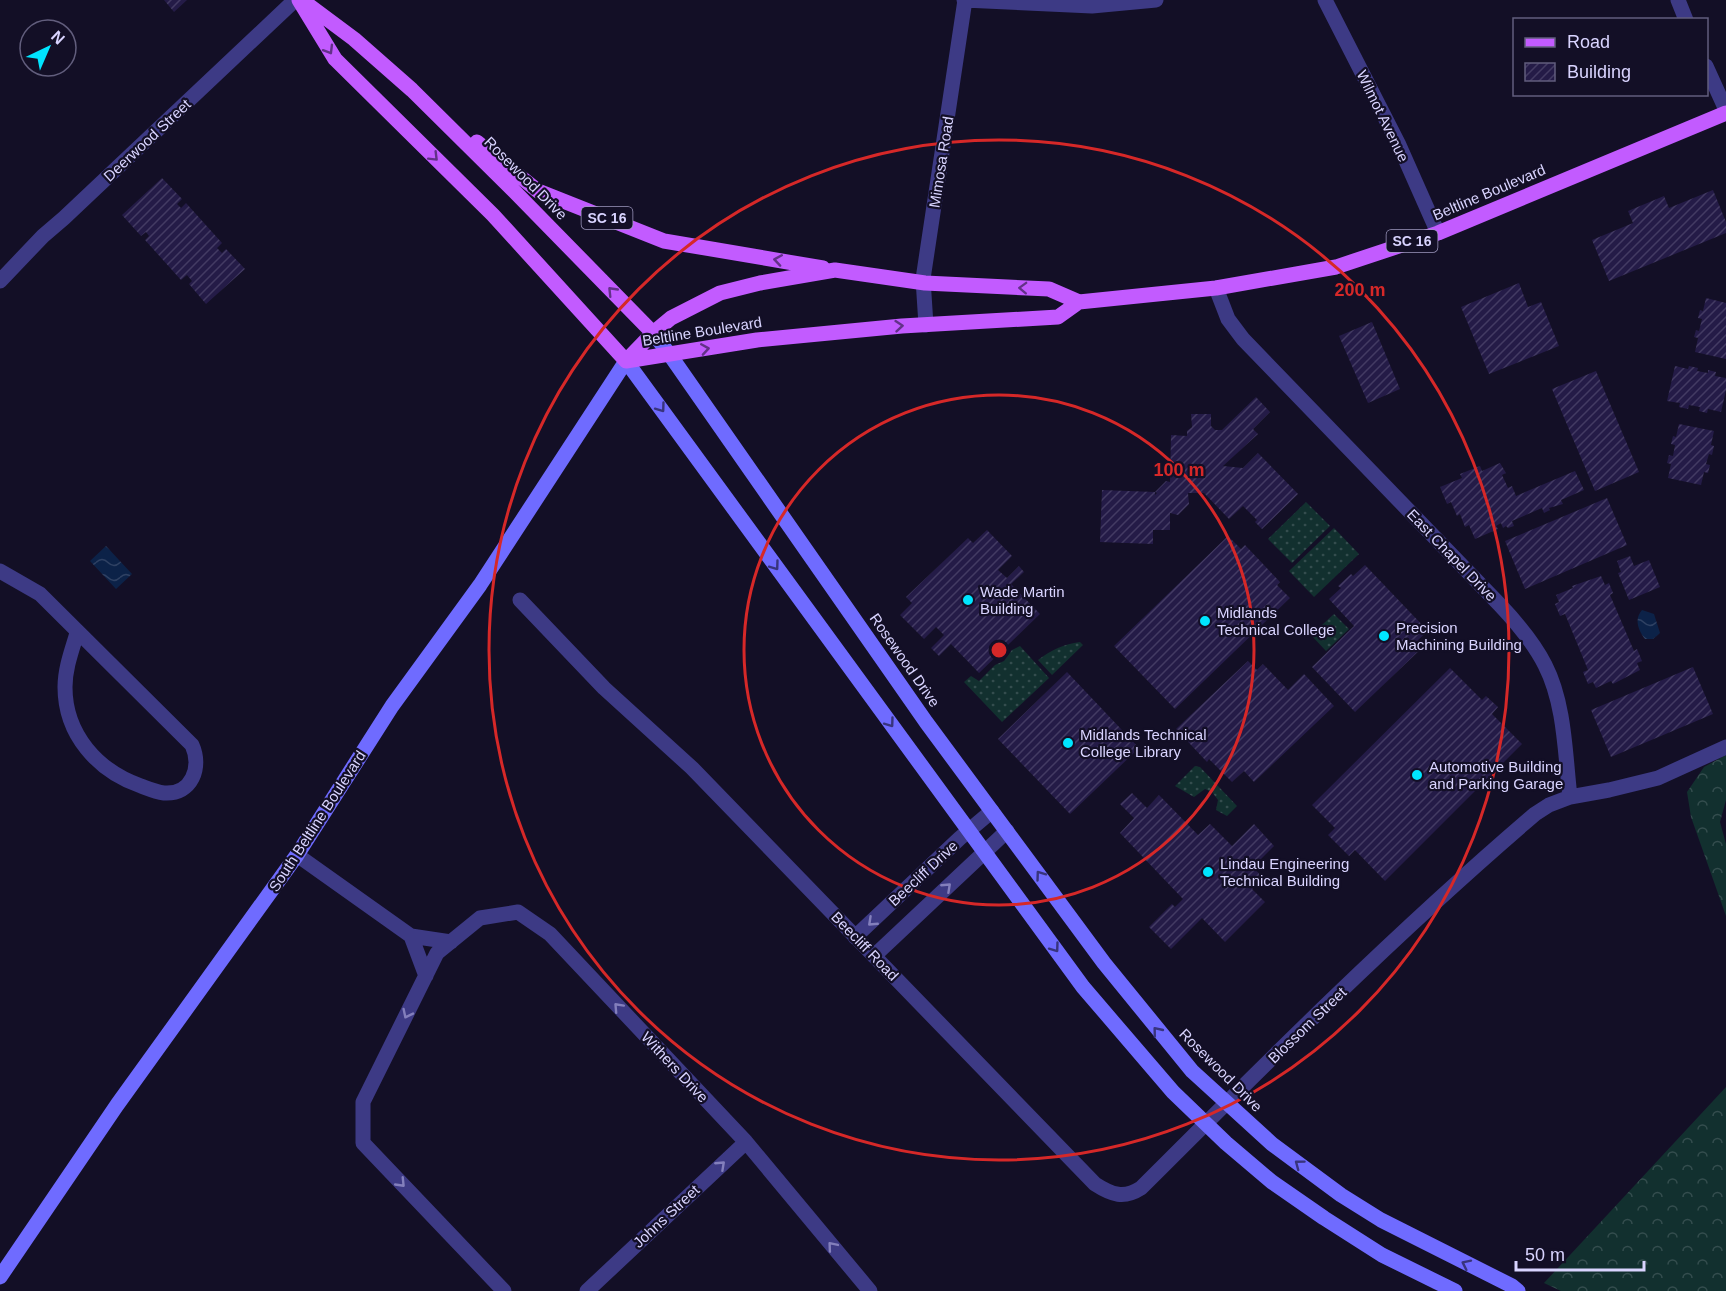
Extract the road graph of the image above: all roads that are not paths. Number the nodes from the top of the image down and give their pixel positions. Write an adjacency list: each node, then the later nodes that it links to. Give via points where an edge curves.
1 (298, 0): 8 (main road, Rosewood Drive / SC 16, via 354,39); 12 (street, Deerwood Street); 19 (main road, one-way to 19, via 335,59 493,215)
2 (965, 0): 3 (street, via 1092,6); 13 (street, Mimosa Road)
3 (1156, 0)
4 (1325, 0): 10 (street, Wilmot Avenue)
5 (1678, 0): 6 (street)
6 (1685, 18)
7 (1708, 68): 9 (street)
8 (412, 90): 11 (main road, SC 16, one-way to 8, via 664,241 538,191); 17 (main road, Rosewood Drive, one-way to 8)
9 (1726, 111): 10 (main road, Beltline Boulevard / SC 16)
10 (1438, 233): 14 (main road, Beltline Boulevard / SC 16, via 1335,267)
11 (835, 270): 13 (main road, Beltline Boulevard / SC 16); 17 (main road, Beltline Boulevard, via 720,293 671,318)
12 (0, 280)
13 (924, 283): 15 (main road, Beltline Boulevard / SC 16, one-way to 13, via 1049,289); 16 (street, Mimosa Road)
14 (1216, 288): 15 (main road, Beltline Boulevard / SC 16); 24 (street, East Chapel Drive, via 1228,319 1243,339 1500,605 1537,652 1557,697)
15 (1079, 302): 16 (main road, Beltline Boulevard / SC 16, via 1058,317)
16 (926, 325): 18 (main road, Beltline Boulevard / SC 16, one-way to 16, via 757,340)
17 (652, 333): 18 (main road, Rosewood Drive); 19 (main road, Beltline Boulevard)
18 (670, 355): 19 (main road, Beltline Boulevard / SC 16); 25 (main road, Rosewood Drive)
19 (626, 361): 26 (main road, one-way to 26); 29 (main road, South Beltline Boulevard, via 480,585 392,706)
20 (0, 571): 22 (street, via 40,594)
21 (520, 600): 31 (street, Beecliff Road, via 604,688 692,768)
22 (77, 633): 22 (street, via 65,688 70,719 85,747 107,769 133,783 165,793 184,788 197,763 192,745)
23 (1726, 747): 24 (street, via 1658,778)
24 (1570, 797): 35 (street, Blossom Street, via 1535,814 1447,891)
25 (992, 811): 26 (street, Beecliff Drive); 27 (main road, Rosewood Drive)
26 (968, 831): 28 (main road); 31 (street, Beecliff Drive, one-way to 31)
27 (1007, 831): 28 (street, Beecliff Drive); 35 (main road, Rosewood Drive, one-way to 27, via 1147,1018)
28 (984, 852): 33 (street, Beecliff Drive, one-way to 28); 36 (main road, one-way to 36, via 1083,987)
29 (297, 855): 30 (street); 38 (main road, South Beltline Boulevard, via 117,1105)
30 (411, 936): 32 (street); 34 (street)
31 (855, 937): 33 (street, Beecliff Road)
32 (451, 942): 34 (street, Withers Drive, via 437,954); 37 (street, Withers Drive, one-way to 32, via 550,934 518,912 480,918)
33 (874, 956): 36 (street, Beecliff Road, via 1095,1184 1108,1192 1121,1196 1141,1188)
34 (426, 976): 39 (street, Withers Drive, one-way to 39, via 363,1102 363,1143)
35 (1220, 1107): 36 (street, Beecliff Road); 43 (main road, Rosewood Drive, one-way to 35, via 1381,1220)
36 (1205, 1124): 42 (main road, via 1272,1182 1324,1218 1382,1255)
37 (746, 1142): 40 (street, Johns Street, one-way to 37); 41 (street, Withers Drive, one-way to 37)
38 (0, 1277)
39 (504, 1291)
40 (586, 1291)
41 (870, 1291)
42 (1455, 1291)
43 (1518, 1291)

